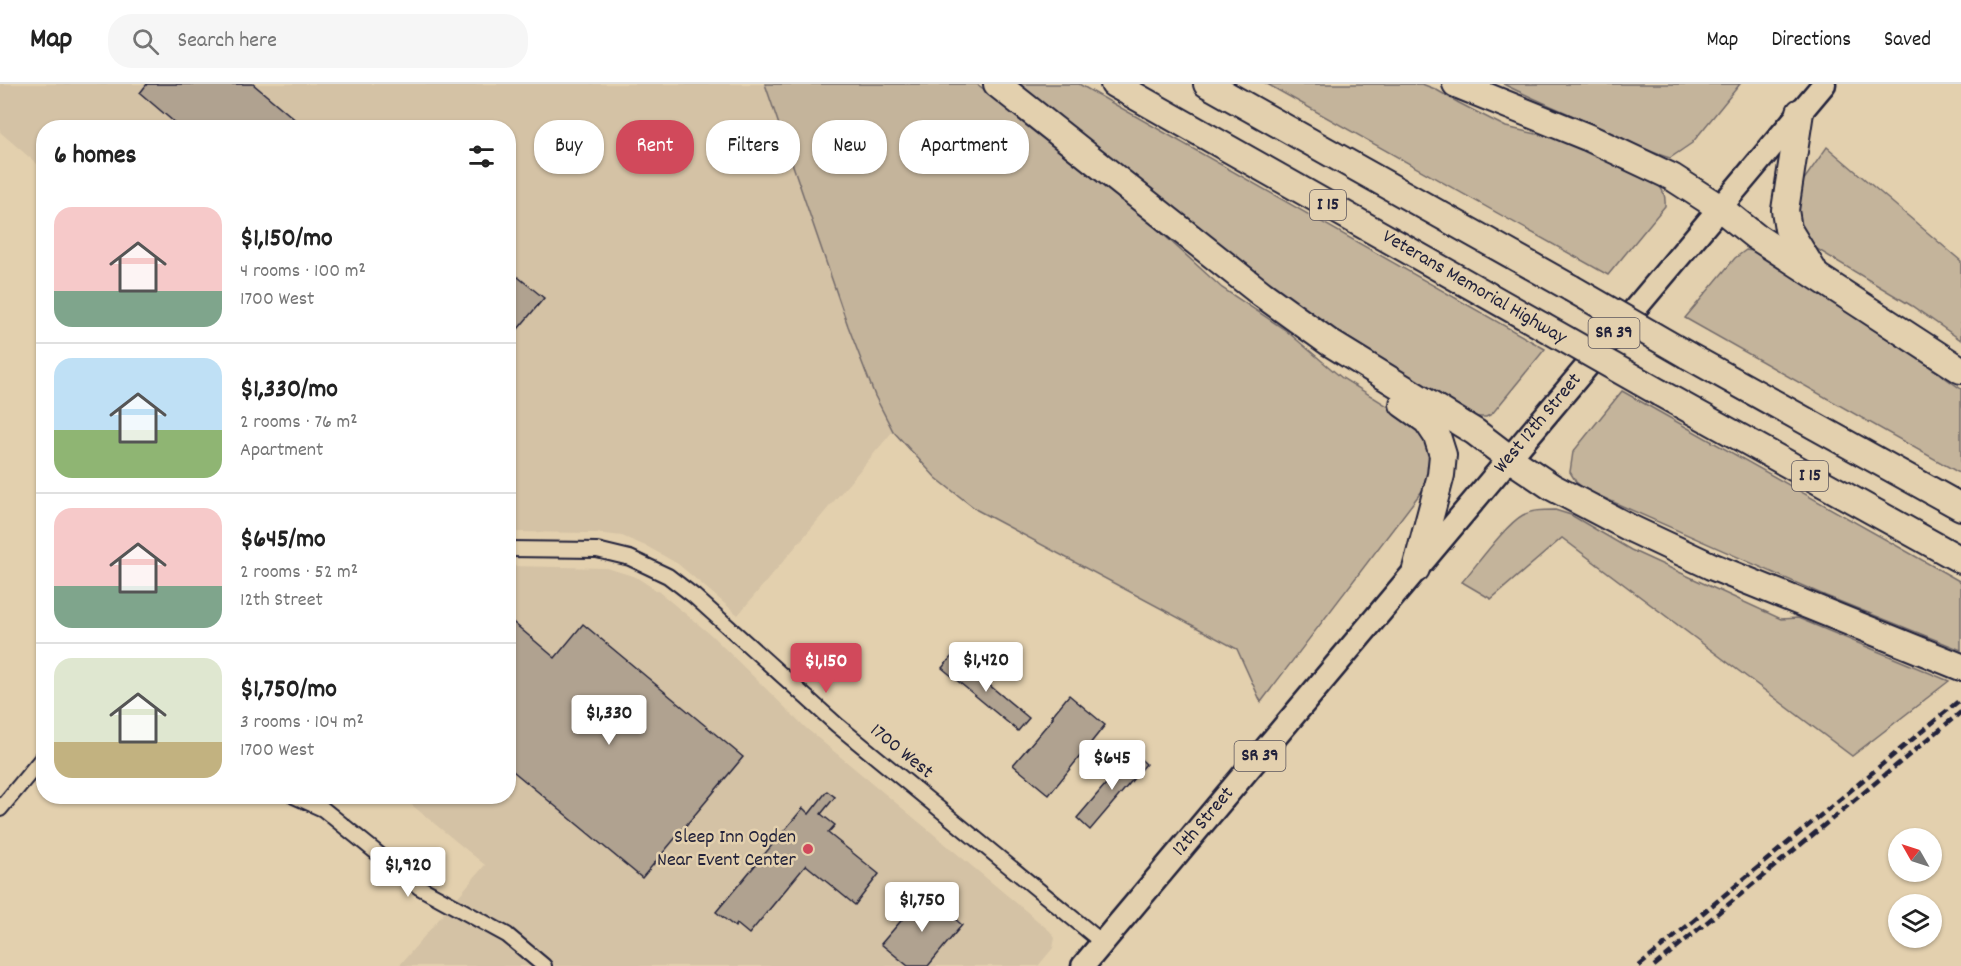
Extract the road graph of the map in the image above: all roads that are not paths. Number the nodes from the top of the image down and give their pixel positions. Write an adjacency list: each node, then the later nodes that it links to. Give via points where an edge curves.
1 (997, 84): 9 (highway, via 1262,294)
2 (1114, 84): 14 (highway, Veterans Memorial Highway / I 15, bridge)
3 (1207, 84): 12 (highway, I 15, bridge)
4 (1456, 84): 7 (highway, via 1587,137 1672,177)
5 (1824, 84): 6 (main road, SR 39)
6 (1800, 112): 7 (main road, West 12th Street / SR 39); 8 (highway, via 1785,210 1788,229)
7 (1719, 208): 8 (highway); 11 (main road, West 12th Street / SR 39)
8 (1816, 276): 10 (highway)
9 (1330, 343): 11 (highway, via 1475,432); 15 (highway, via 1365,379 1427,421 1437,436 1443,455 1441,475)
10 (1961, 370)
11 (1509, 458): 15 (main road, West 12th Street / SR 39); 16 (highway, via 1552,487 1712,566)
12 (1961, 507)
13 (516, 549): 20 (street, 1700 West, via 597,550 630,558 668,576 837,725)
14 (1961, 560)
15 (1416, 569): 20 (main road, 12th Street / SR 39)
16 (1954, 664)
17 (36, 766): 19 (street)
18 (312, 804): 21 (street, via 419,887 507,935)
19 (0, 809)
20 (1103, 943): 22 (main road, 12th Street / SR 39)
21 (544, 966)
22 (1083, 966)

